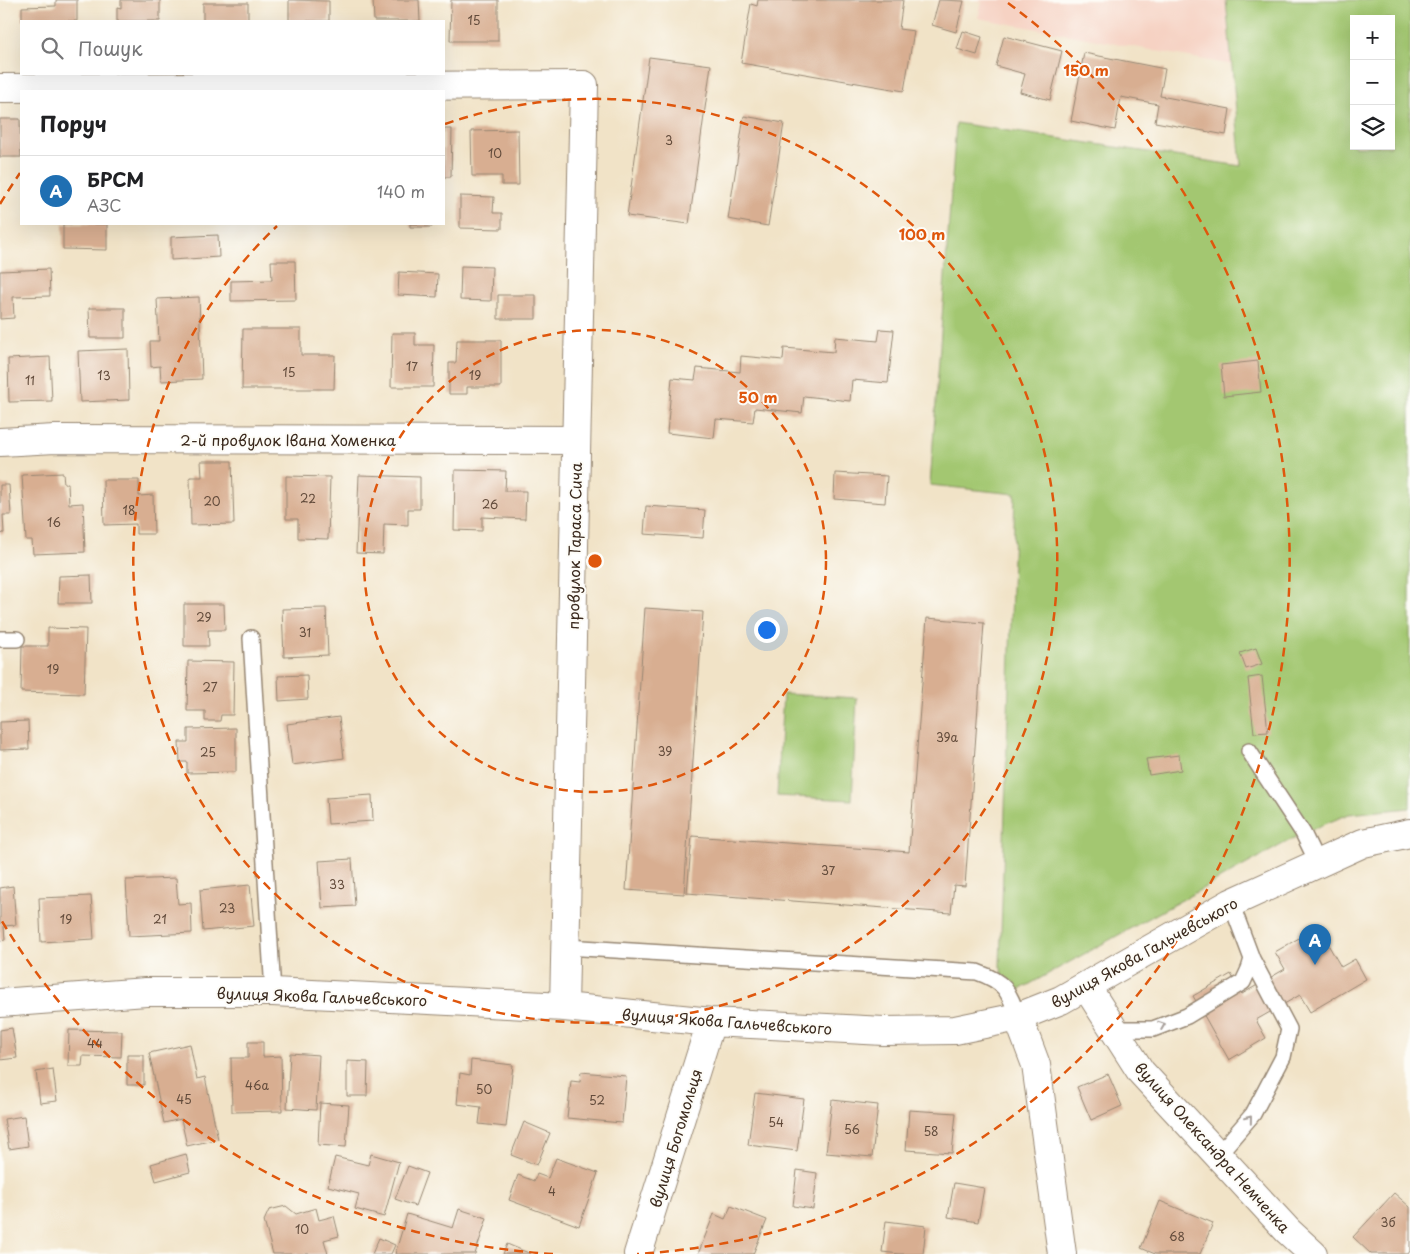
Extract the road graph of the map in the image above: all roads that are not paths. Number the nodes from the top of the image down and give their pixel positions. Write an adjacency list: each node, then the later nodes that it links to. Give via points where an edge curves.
1 (0, 88): 2 (street, провулок Тараса Сича, via 584,85)
2 (576, 440): 3 (street, 2-й провулок Івана Хоменка, via 55,438); 11 (street, провулок Тараса Сича)
3 (0, 442)
4 (251, 638): 14 (lane)
5 (17, 639): 6 (lane)
6 (0, 640)
7 (1249, 751): 9 (lane, via 1303,833)
8 (1410, 833): 9 (street, вулиця Якова Гальчевського, via 1363,843)
9 (1318, 864): 10 (street, вулиця Якова Гальчевського)
10 (1230, 903): 12 (lane); 13 (street, вулиця Якова Гальчевського)
11 (566, 947): 16 (street, провулок Тараса Сича); 17 (lane, via 977,972 994,978 1010,994)
12 (1252, 959): 19 (lane, one-way to 12, via 1152,1029 1187,1016 1243,982); 20 (lane, one-way to 12, via 1253,1114 1283,1058 1289,1029)
13 (1086, 986): 17 (street, вулиця Якова Гальчевського); 19 (street, вулиця Олександра Немченка)
14 (273, 992): 15 (street, вулиця Якова Гальчевського, via 146,992); 16 (street, вулиця Якова Гальчевського)
15 (0, 1003)
16 (564, 1008): 18 (street, вулиця Якова Гальчевського)
17 (1018, 1017): 18 (street, вулиця Якова Гальчевського, via 956,1030 884,1031); 22 (street, via 1036,1065)
18 (711, 1022): 21 (street, вулиця Богомольця)
19 (1114, 1029): 20 (street, вулиця Олександра Немченка, via 1141,1072)
20 (1217, 1156): 23 (street, вулиця Олександра Немченка)
21 (639, 1254)
22 (1062, 1254)
23 (1313, 1254)

